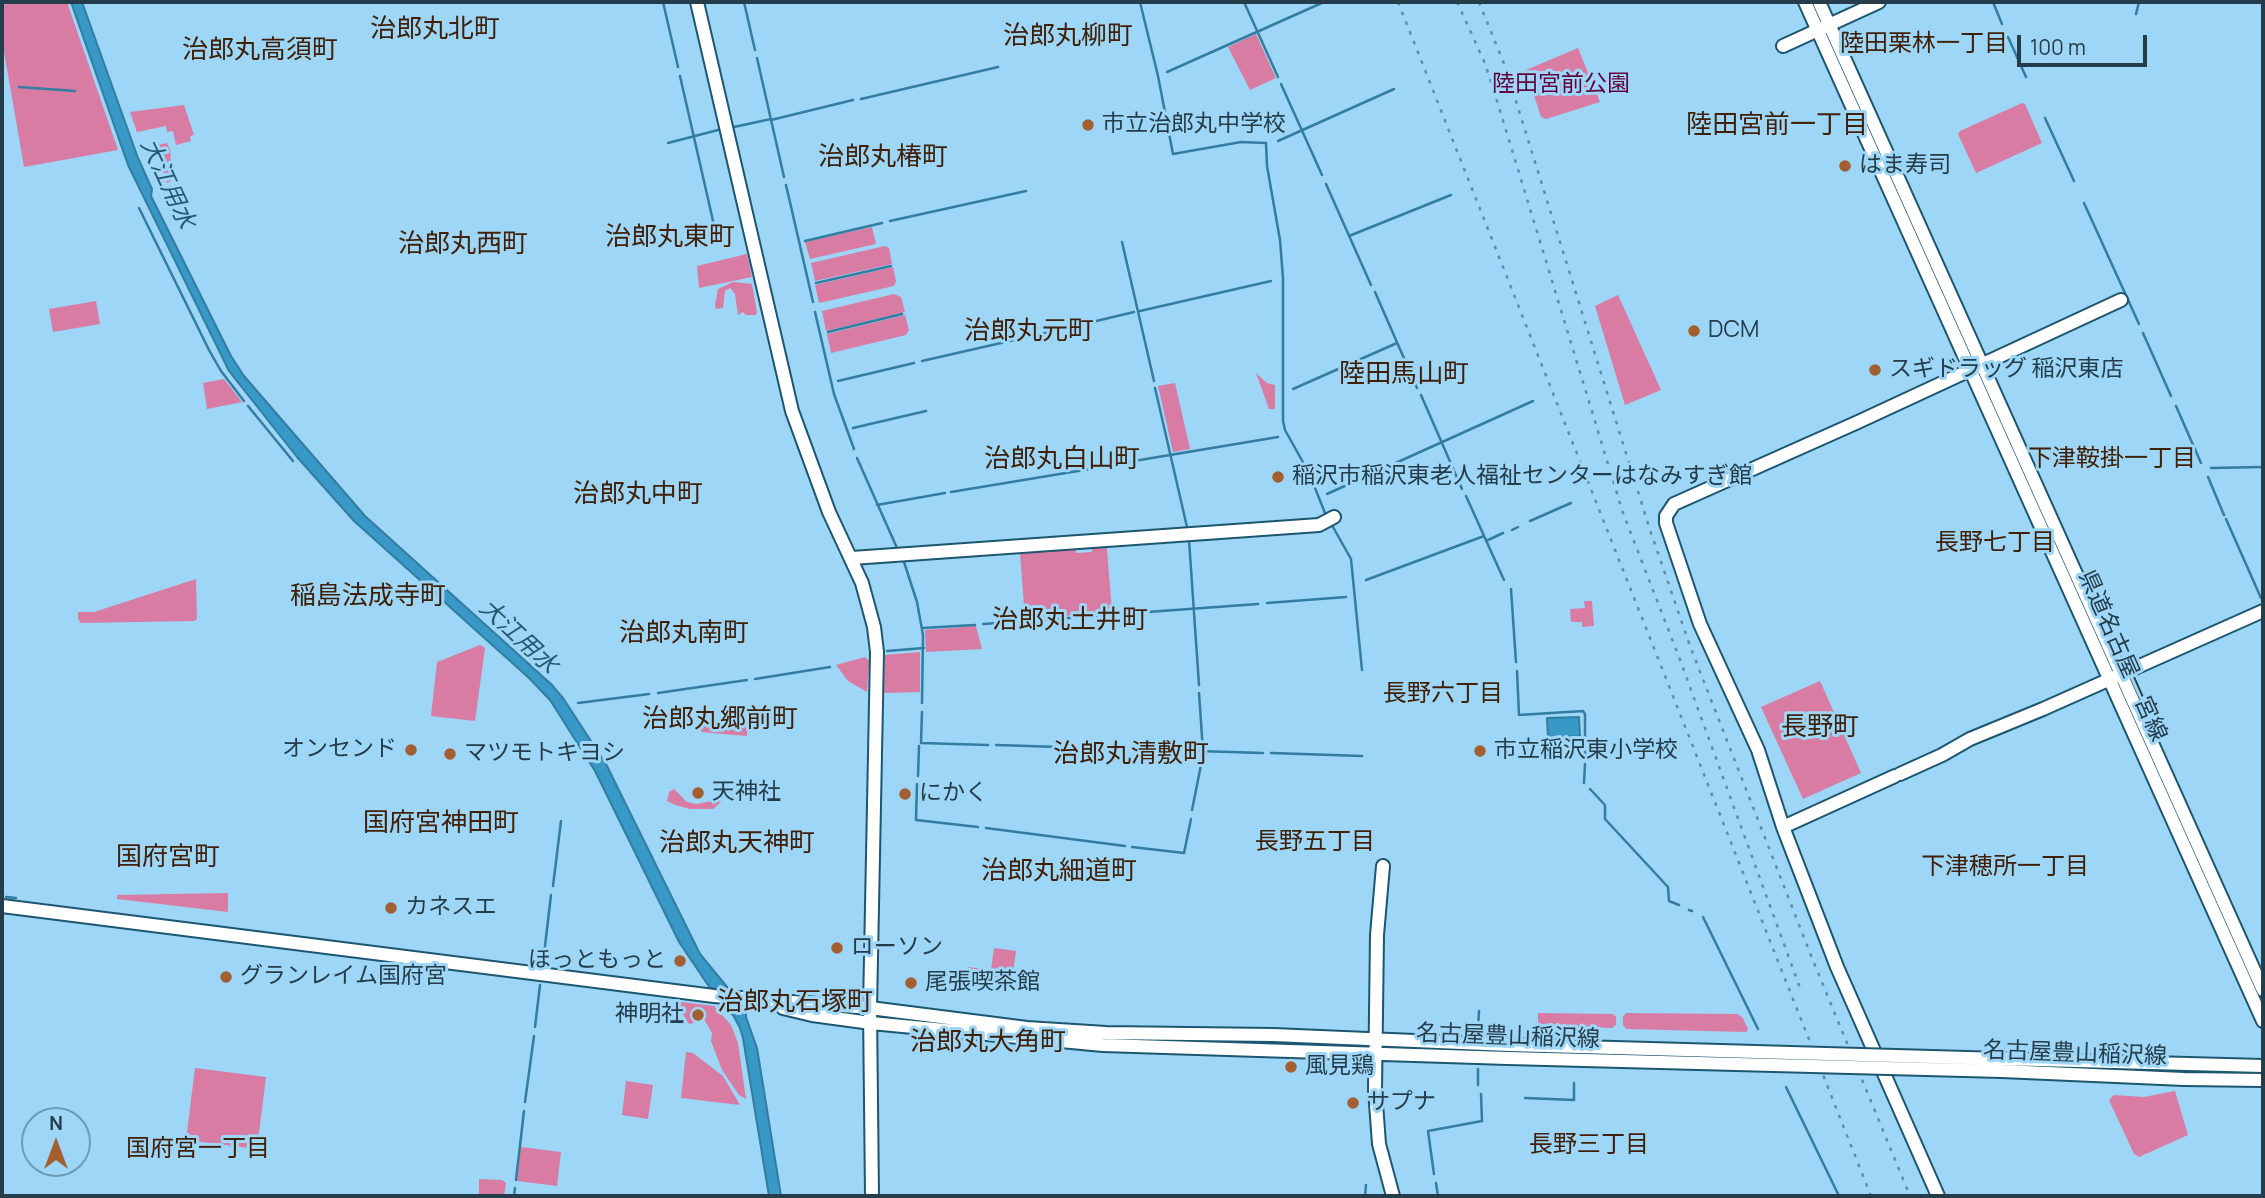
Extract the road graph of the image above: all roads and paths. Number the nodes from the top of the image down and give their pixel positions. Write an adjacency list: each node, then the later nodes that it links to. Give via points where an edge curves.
1 (697, 2): 11 (main road, via 792,411 829,512)
2 (1805, 2): 5 (main road, 県道名古屋一宮線)
3 (1819, 2): 5 (main road, 県道名古屋一宮線)
4 (1879, 2): 5 (main road)
5 (1824, 27): 6 (main road); 8 (main road, 県道名古屋一宮線); 9 (main road, 県道名古屋一宮線)
6 (1783, 46)
7 (2121, 300): 8 (main road)
8 (1983, 364): 9 (main road); 13 (main road, 県道名古屋一宮線)
9 (1970, 370): 13 (main road, 県道名古屋一宮線); 14 (main road, via 1674,504 1666,516 1700,624 1758,750)
10 (1334, 517): 11 (main road, via 1319,525)
11 (852, 558): 19 (main road, via 869,606 877,652)
12 (2263, 611): 13 (main road)
13 (2115, 676): 14 (main road, via 1970,738); 17 (main road, 県道名古屋一宮線); 20 (main road, 県道名古屋一宮線)
14 (1783, 827): 30 (main road, via 1837,967)
15 (1383, 866): 22 (main road)
16 (2, 906): 18 (main road)
17 (2263, 990)
18 (746, 1000): 19 (main road, 名古屋豊山稲沢線); 21 (main road, 名古屋豊山稲沢線)
19 (870, 1009): 21 (main road); 22 (main road, 名古屋豊山稲沢線, via 1076,1032)
20 (2263, 1021)
21 (871, 1023): 24 (main road, 名古屋豊山稲沢線, via 1103,1045); 28 (main road)
22 (1375, 1040): 23 (main road, 名古屋豊山稲沢線); 24 (main road)
23 (1508, 1052): 24 (main road, 名古屋豊山稲沢線); 25 (main road, 名古屋豊山稲沢線, bridge)
24 (1375, 1053): 29 (main road, via 1378,1144)
25 (2002, 1065): 26 (main road, 名古屋豊山稲沢線); 27 (main road, 名古屋豊山稲沢線)
26 (2263, 1066)
27 (2263, 1080)
28 (873, 1196)
29 (1393, 1196)
30 (1938, 1196)

